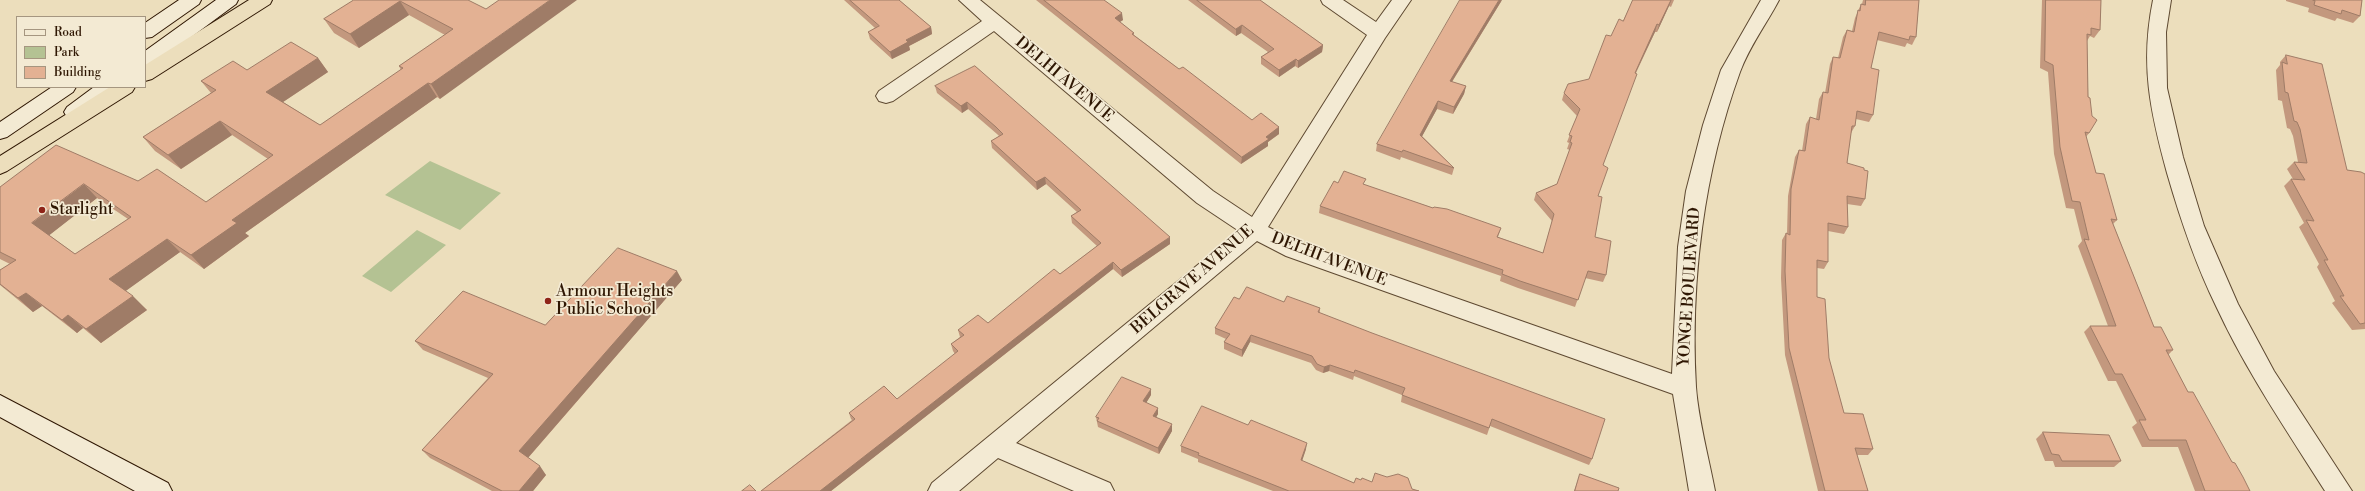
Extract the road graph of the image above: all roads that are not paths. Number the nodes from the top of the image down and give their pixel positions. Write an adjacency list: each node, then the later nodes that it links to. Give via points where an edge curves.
1 (192, 0): 10 (street)
2 (229, 0): 12 (street)
3 (263, 0): 13 (highway)
4 (968, 0): 9 (street, DELHI AVENUE)
5 (1330, 0): 11 (street)
6 (1402, 0): 11 (street, BELGRAVE AVENUE)
7 (1770, 0): 21 (street, YONGE BOULEVARD, via 1731,70 1713,125 1697,191 1689,247)
8 (2162, 0): 28 (street, via 2156,32 2157,88 2193,226 2227,306 2266,378)
9 (994, 22): 17 (street); 20 (street, DELHI AVENUE, via 1205,197)
10 (146, 31)
11 (1378, 33): 20 (street, BELGRAVE AVENUE)
12 (146, 60)
13 (146, 73)
14 (65, 88): 18 (street)
15 (107, 88): 19 (street)
16 (123, 88): 19 (highway)
17 (886, 96)
18 (0, 132)
19 (0, 165)
20 (1255, 230): 21 (street, DELHI AVENUE, via 1294,250); 23 (street, BELGRAVE AVENUE)
21 (1684, 388): 27 (street, YONGE BOULEVARD)
22 (0, 405): 24 (street)
23 (996, 446): 25 (street, BELGRAVE AVENUE); 26 (street)
24 (158, 491)
25 (941, 491)
26 (1101, 491)
27 (1702, 491)
28 (2339, 491)

